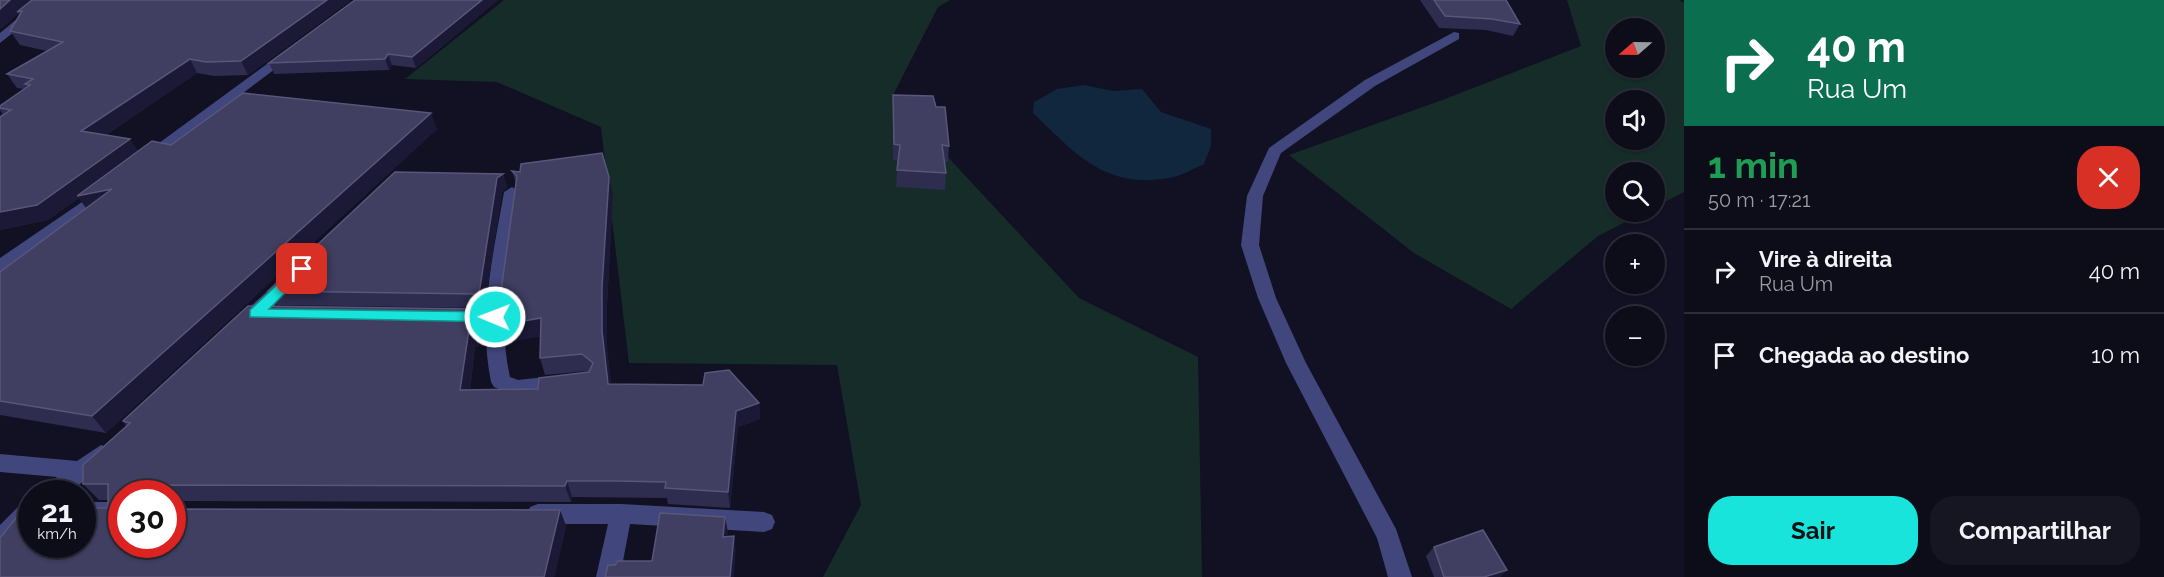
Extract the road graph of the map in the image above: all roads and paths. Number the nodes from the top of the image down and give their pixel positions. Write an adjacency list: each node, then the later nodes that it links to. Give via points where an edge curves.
1 (48, 0): 3 (street)
2 (1454, 36): 26 (street, via 1380,77 1275,151 1255,196 1250,245 1267,298 1296,363 1388,536)
3 (0, 39)
4 (299, 45): 5 (street)
5 (140, 165)
6 (121, 179): 8 (street)
7 (512, 192): 13 (street)
8 (0, 267)
9 (304, 267): 10 (street)
10 (255, 314): 11 (street); 14 (street)
11 (278, 314)
12 (472, 316): 13 (street)
13 (495, 317): 15 (street, via 501,382 517,388)
14 (231, 336)
15 (586, 381)
16 (115, 441): 18 (street)
17 (0, 463): 18 (street)
18 (82, 470): 19 (street)
19 (69, 480)
20 (515, 514): 21 (street)
21 (621, 514): 22 (street); 25 (street)
22 (764, 522)
23 (18, 523): 24 (street)
24 (0, 540)
25 (608, 577)
26 (1400, 577)

